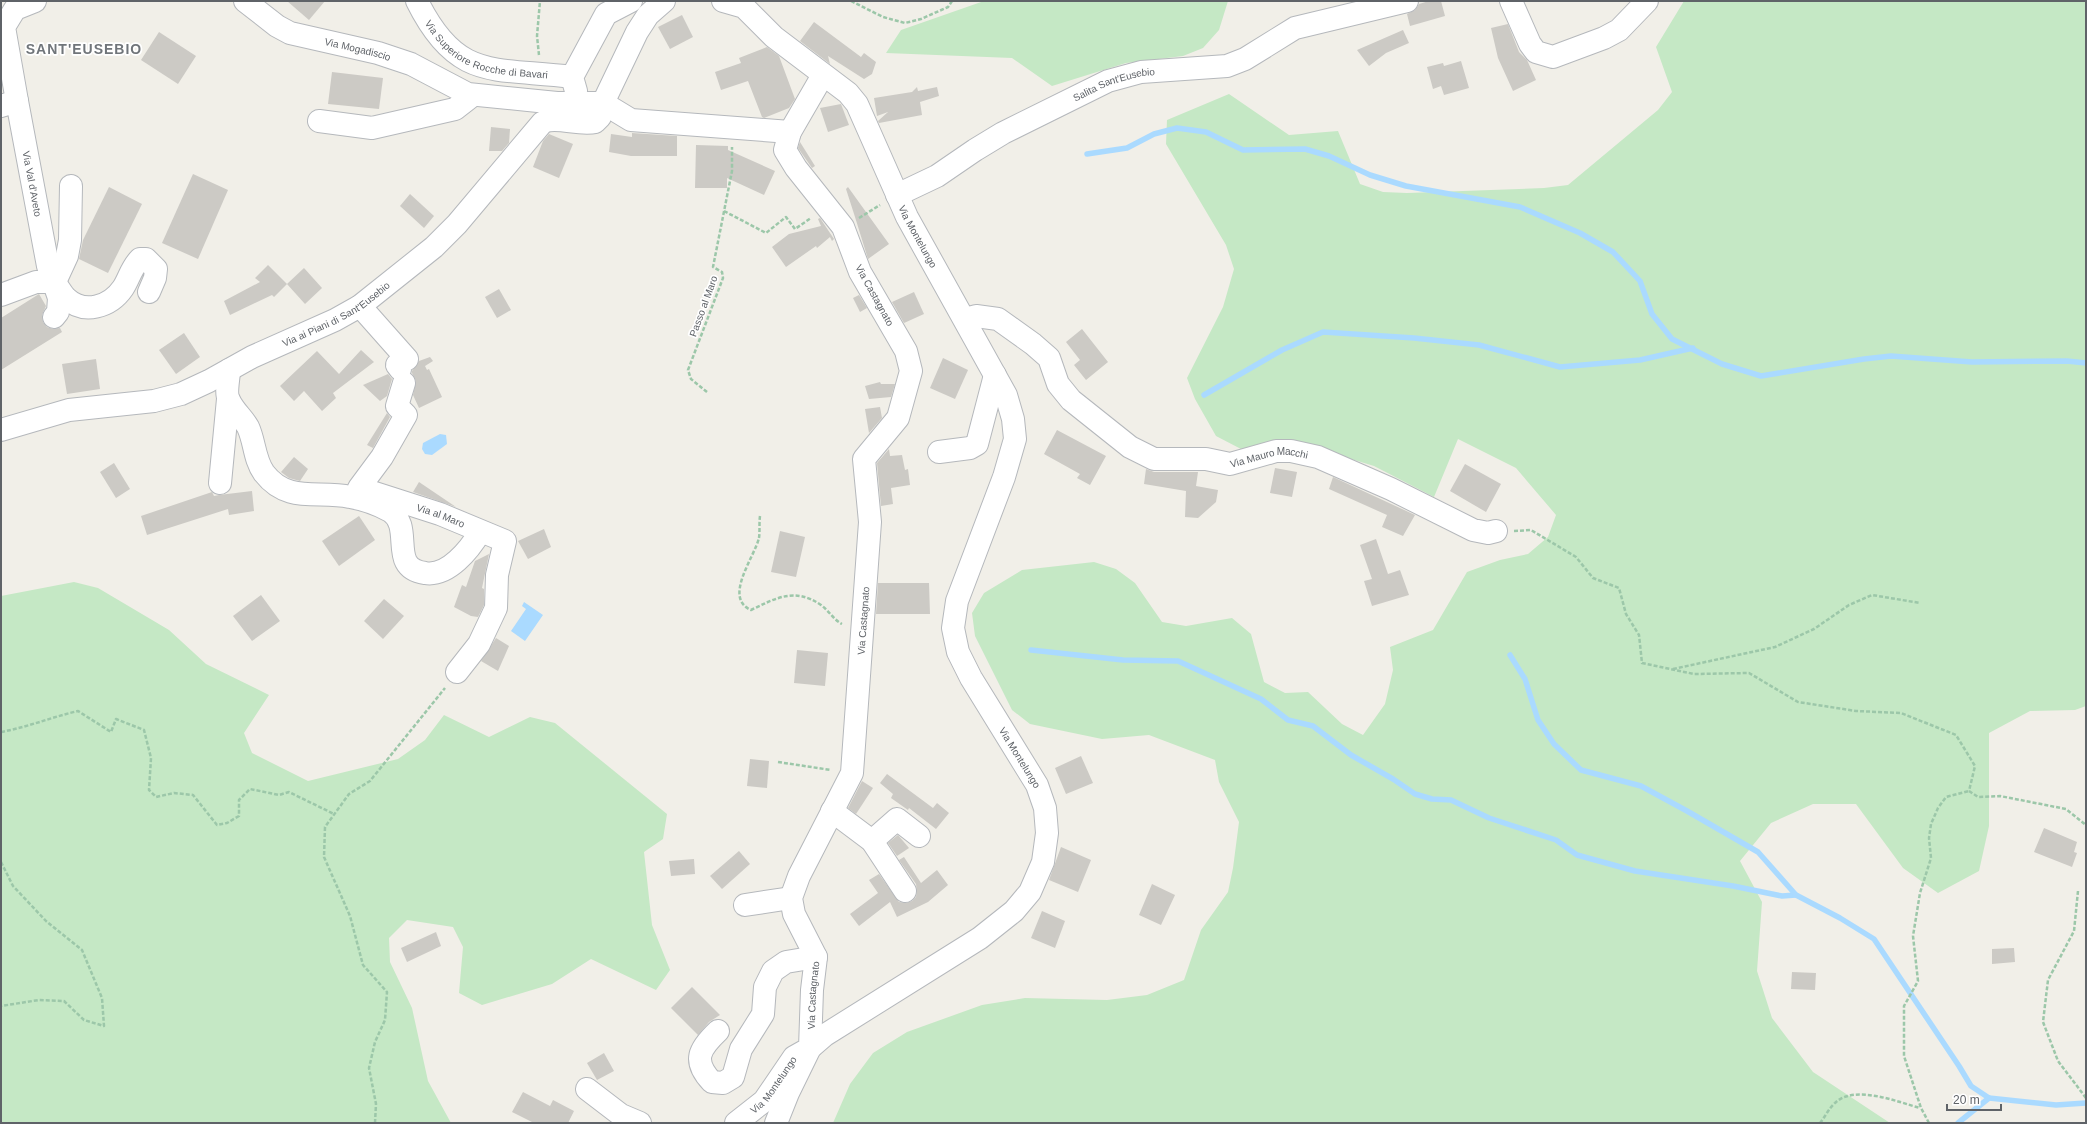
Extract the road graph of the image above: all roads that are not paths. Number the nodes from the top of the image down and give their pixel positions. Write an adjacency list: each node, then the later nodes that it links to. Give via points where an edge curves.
1 (35, 1): 18 (street, Via Val d'Aveto, via 16,9 4,27)
2 (245, 1): 15 (street, Via Mogadiscio, via 290,33 378,53 411,64)
3 (417, 1): 14 (street, Via Superiore Rocche di Bavari, via 428,23 458,56 489,69)
4 (632, 1): 14 (street, via 606,14)
5 (637, 1): 12 (street)
6 (664, 1): 12 (street, via 648,15)
7 (723, 1): 11 (street)
8 (1407, 1): 22 (street, Salita Sant'Eusebio, via 1295,28 1245,59 1228,66 1141,72 1108,81 1003,133 937,176)
9 (1511, 1): 10 (street, via 1530,44 1536,52 1553,57 1619,30)
10 (1647, 1)
11 (756, 11): 13 (street, via 774,37)
12 (638, 32): 17 (street)
13 (823, 75): 20 (street); 22 (street, Via Montelungo, via 848,93 856,104)
14 (572, 77): 16 (street)
15 (472, 94): 16 (street, Via Mogadiscio, via 517,100); 19 (street, via 455,109 372,128)
16 (575, 103): 17 (street, Via Mogadiscio)
17 (603, 103): 20 (street, via 631,120 760,129); 26 (street, Via ai Piani di Sant'Eusebio, via 600,117 595,122 547,120 542,123 458,224 434,247)
18 (9, 104): 23 (street, Via Val d'Aveto, via 48,266)
19 (318, 121)
20 (788, 141): 38 (street, Via Castagnato, via 796,168 843,227 860,272 906,351 911,371 898,418 864,459 870,522 852,773)
21 (71, 186): 23 (street, via 70,240 67,256)
22 (897, 195): 28 (street, Via Montelungo)
23 (55, 282): 24 (street, Via Val d'Aveto, via 73,304 98,307 112,300 123,288 133,265 140,259 146,259 156,269); 25 (street, via 36,282); 27 (street, Via Val d'Aveto, via 60,305)
24 (149, 292)
25 (1, 295)
26 (360, 306): 29 (street, Via ai Piani di Sant'Eusebio); 36 (street, Via al Maro, via 407,358 397,365 402,376 397,406 406,415 382,457 358,488 440,514)
27 (54, 317)
28 (965, 320): 30 (street, Via Montelungo); 35 (street, Via Mauro Macchi, via 976,316 998,319 1034,344 1049,358 1058,384 1071,400 1130,447 1154,459 1206,459 1230,464 1276,451 1291,451 1318,457 1473,530 1488,533)
29 (229, 370): 31 (street); 32 (street, Via ai Piani di Sant'Eusebio, via 181,394 154,401 68,410)
30 (995, 375): 33 (street, via 977,444 970,448); 46 (street, Via Montelungo, via 1006,395 1013,418 1015,439 1004,476 957,601 953,628 958,652 971,678 1037,785 1045,808 1047,833 1043,862 1030,892 1014,911 980,938 825,1035)
31 (228, 399): 34 (street); 36 (street, via 248,428 256,459 271,481 286,491 350,496 390,511 400,524 404,556 413,570 427,574 442,570 464,554)
32 (1, 430)
33 (939, 452)
34 (220, 483)
35 (1496, 531)
36 (480, 532): 37 (street, Via al Maro, via 505,541 497,575 496,608 479,644)
37 (457, 672)
38 (832, 811): 40 (street); 42 (street, Via Castagnato)
39 (919, 836): 40 (street, via 897,819)
40 (872, 841): 41 (street)
41 (905, 891)
42 (790, 898): 43 (street); 44 (street, Via Castagnato, via 794,914)
43 (745, 904)
44 (816, 957): 45 (street, via 786,962 773,971 766,987 763,1014 741,1050 733,1077 723,1083 712,1082 704,1074 700,1058 704,1044); 46 (street, Via Castagnato)
45 (718, 1031)
46 (810, 1048): 49 (street, Via Montelungo, via 794,1057 764,1101); 50 (street, Via Montelungo)
47 (587, 1088): 48 (street, via 621,1116)
48 (640, 1123)
49 (736, 1123)
50 (776, 1123)

